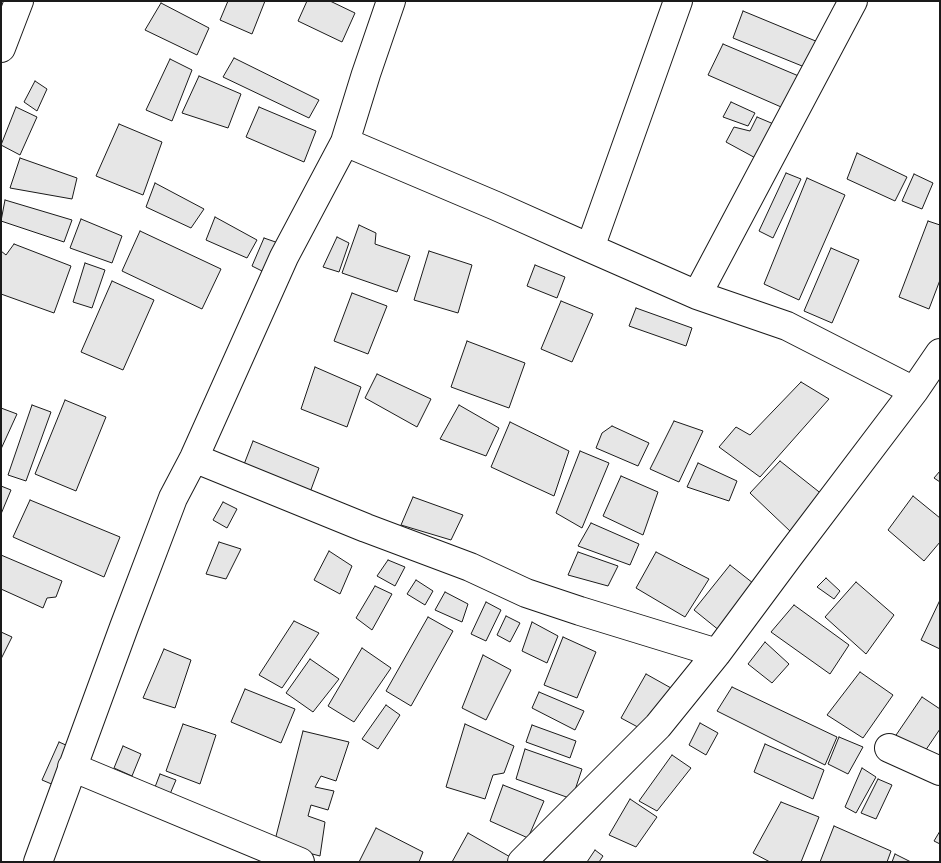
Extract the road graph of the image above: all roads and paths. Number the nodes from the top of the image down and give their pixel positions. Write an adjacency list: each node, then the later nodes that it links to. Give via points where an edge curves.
1 (19, 1): 5 (street)
2 (391, 1): 6 (street)
3 (678, 1): 7 (street)
4 (853, 1): 8 (street)
5 (1, 48)
6 (345, 142): 7 (street); 11 (street, via 284,257)
7 (590, 248): 8 (street)
8 (697, 295): 10 (street, via 787,326)
9 (940, 353): 10 (street)
10 (914, 391): 12 (street)
11 (194, 458): 12 (street, via 470,567 526,593); 14 (street, via 173,498)
12 (717, 653): 18 (street, via 658,726)
13 (889, 748): 15 (street)
14 (72, 767): 16 (street); 17 (street)
15 (940, 770)
16 (38, 862)
17 (300, 862)
18 (522, 862)

